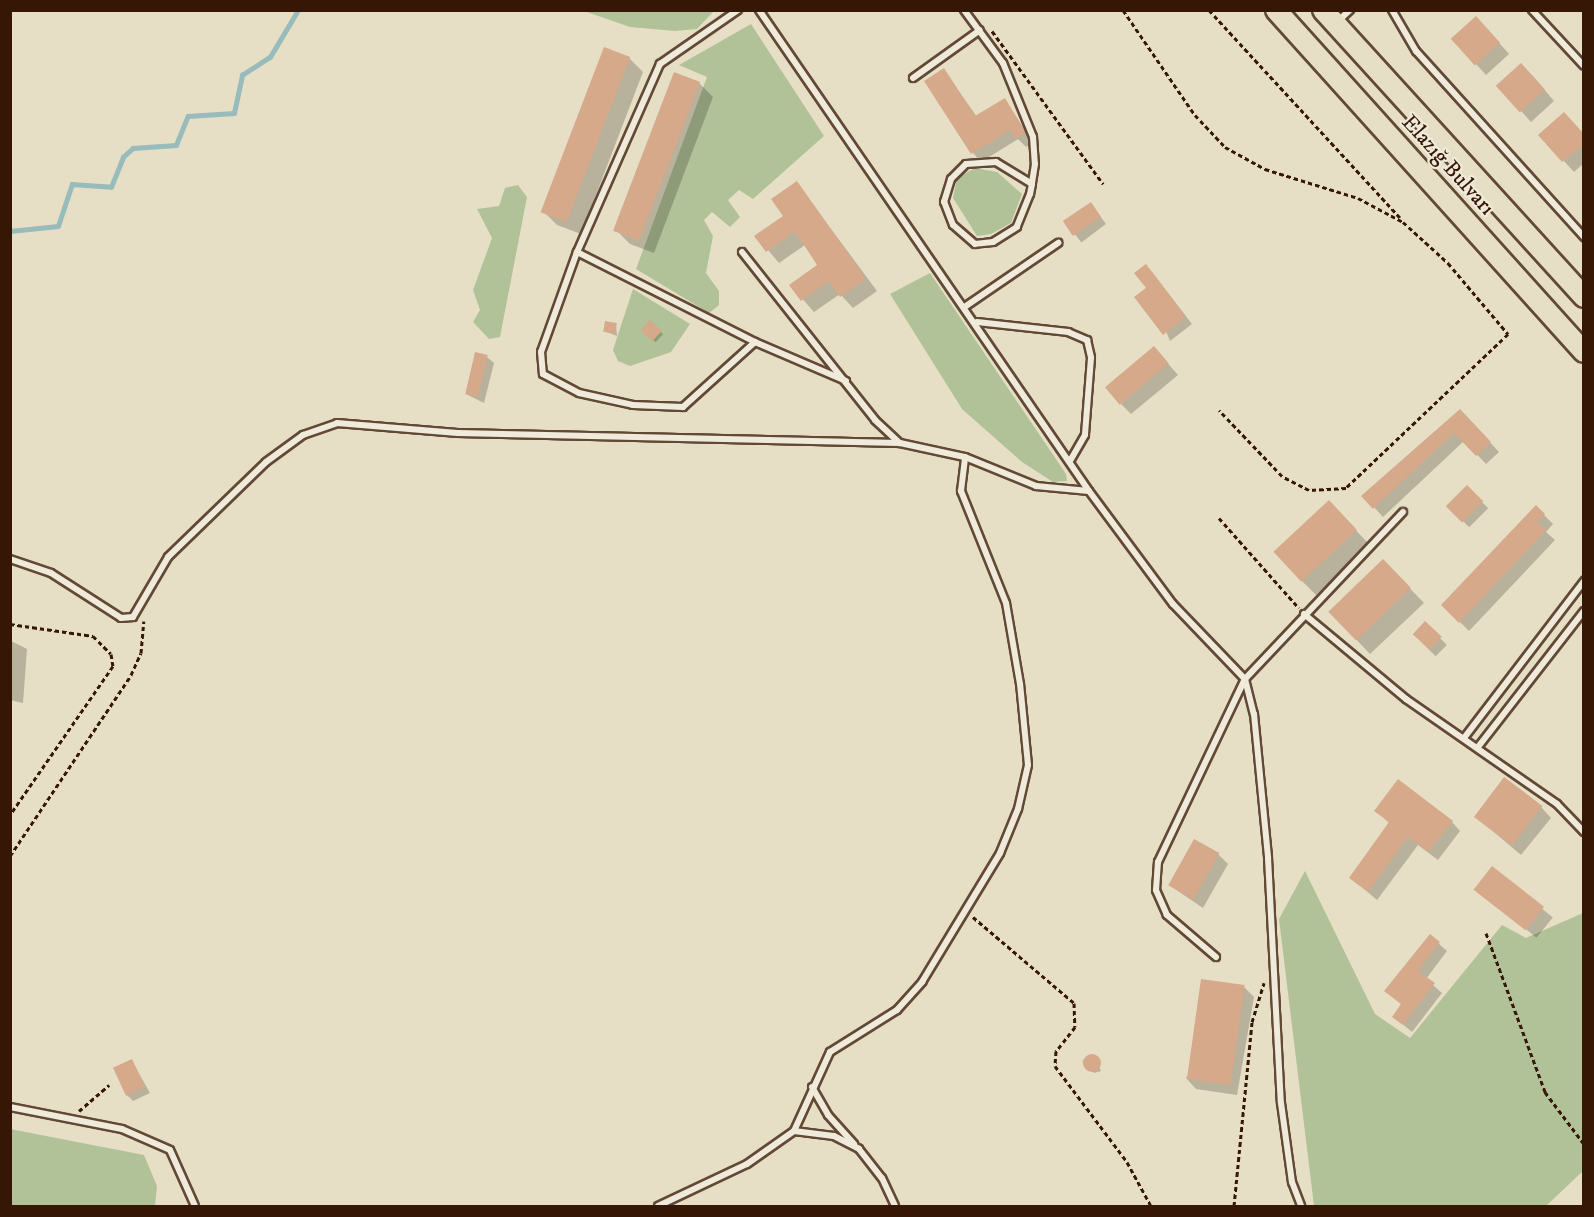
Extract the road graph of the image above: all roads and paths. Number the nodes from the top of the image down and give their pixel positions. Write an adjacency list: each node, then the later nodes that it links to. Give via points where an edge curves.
1 (738, 10): 19 (lane, via 660,64)
2 (759, 10): 22 (lane)
3 (964, 10): 11 (lane)
4 (1122, 10): 16 (path, via 1195,115 1225,147 1265,169 1358,198)
5 (1209, 10): 16 (path)
6 (1276, 10): 25 (main road, Elazığ Bulvarı)
7 (1350, 10): 10 (lane)
8 (1392, 10): 17 (lane, via 1416,51)
9 (1532, 10): 12 (lane)
10 (1329, 17): 21 (main road, Elazığ Bulvarı)
11 (980, 30): 13 (lane); 14 (lane, via 1004,63 1034,137); 15 (path, via 1001,37)
12 (1584, 66)
13 (913, 78)
14 (1032, 184): 14 (lane, via 1017,227 993,242 975,244 953,225 944,202 951,179 966,164 996,162)
15 (1103, 184)
16 (1403, 222): 27 (path, via 1448,263 1508,334 1346,488 1309,490 1281,476)
17 (1584, 237)
18 (1058, 243): 22 (lane)
19 (577, 252): 24 (lane); 24 (lane, via 541,352 543,374 579,393 633,405 683,406)
20 (742, 252): 26 (lane)
21 (1584, 297)
22 (966, 306): 23 (lane)
23 (976, 322): 30 (lane); 30 (lane, via 1068,332 1087,340 1091,358 1084,435)
24 (755, 342): 26 (lane)
25 (1584, 352)
26 (846, 381): 28 (lane)
27 (1219, 410)
28 (900, 443): 29 (lane); 36 (lane, via 458,433 337,423 303,435 266,462 168,556)
29 (965, 457): 31 (lane, via 1036,486); 46 (lane, via 961,491 1006,603 1028,765 1018,809 1000,853)
30 (1071, 459): 31 (lane)
31 (1089, 491): 40 (lane, via 1173,604)
32 (1403, 512): 38 (lane)
33 (1219, 518): 38 (path)
34 (10, 559): 36 (lane, via 51,573 121,618 133,617)
35 (1584, 581): 41 (lane)
36 (142, 606): 45 (path, via 145,631 131,675)
37 (1584, 611): 42 (lane)
38 (1304, 614): 40 (lane); 41 (lane, via 1406,699)
39 (10, 624): 43 (path, via 93,636 111,654 113,666)
40 (1245, 679): 48 (lane, via 1254,714); 49 (lane, via 1158,862 1156,890 1167,915)
41 (1464, 738): 42 (lane)
42 (1478, 747): 44 (lane, via 1557,804)
43 (10, 815)
44 (1584, 832)
45 (10, 856)
46 (964, 910): 51 (lane, via 922,982 897,1010 830,1052); 60 (path, via 1074,1003 1075,1027 1056,1051 1055,1066 1127,1162)
47 (1486, 933): 55 (path, via 1545,1092)
48 (1272, 955): 61 (path, via 1252,1022); 62 (lane, via 1281,1103 1292,1182)
49 (1216, 957)
50 (109, 1085): 53 (path)
51 (812, 1087): 54 (lane); 56 (lane, via 828,1115)
52 (10, 1107): 53 (lane)
53 (70, 1118): 57 (lane, via 122,1129 170,1150)
54 (794, 1131): 56 (lane, via 834,1136); 58 (lane, via 747,1164)
55 (1584, 1144)
56 (859, 1149): 59 (lane, via 882,1178)
57 (195, 1206)
58 (658, 1206)
59 (895, 1206)
60 (1151, 1206)
61 (1234, 1206)
62 (1301, 1206)

